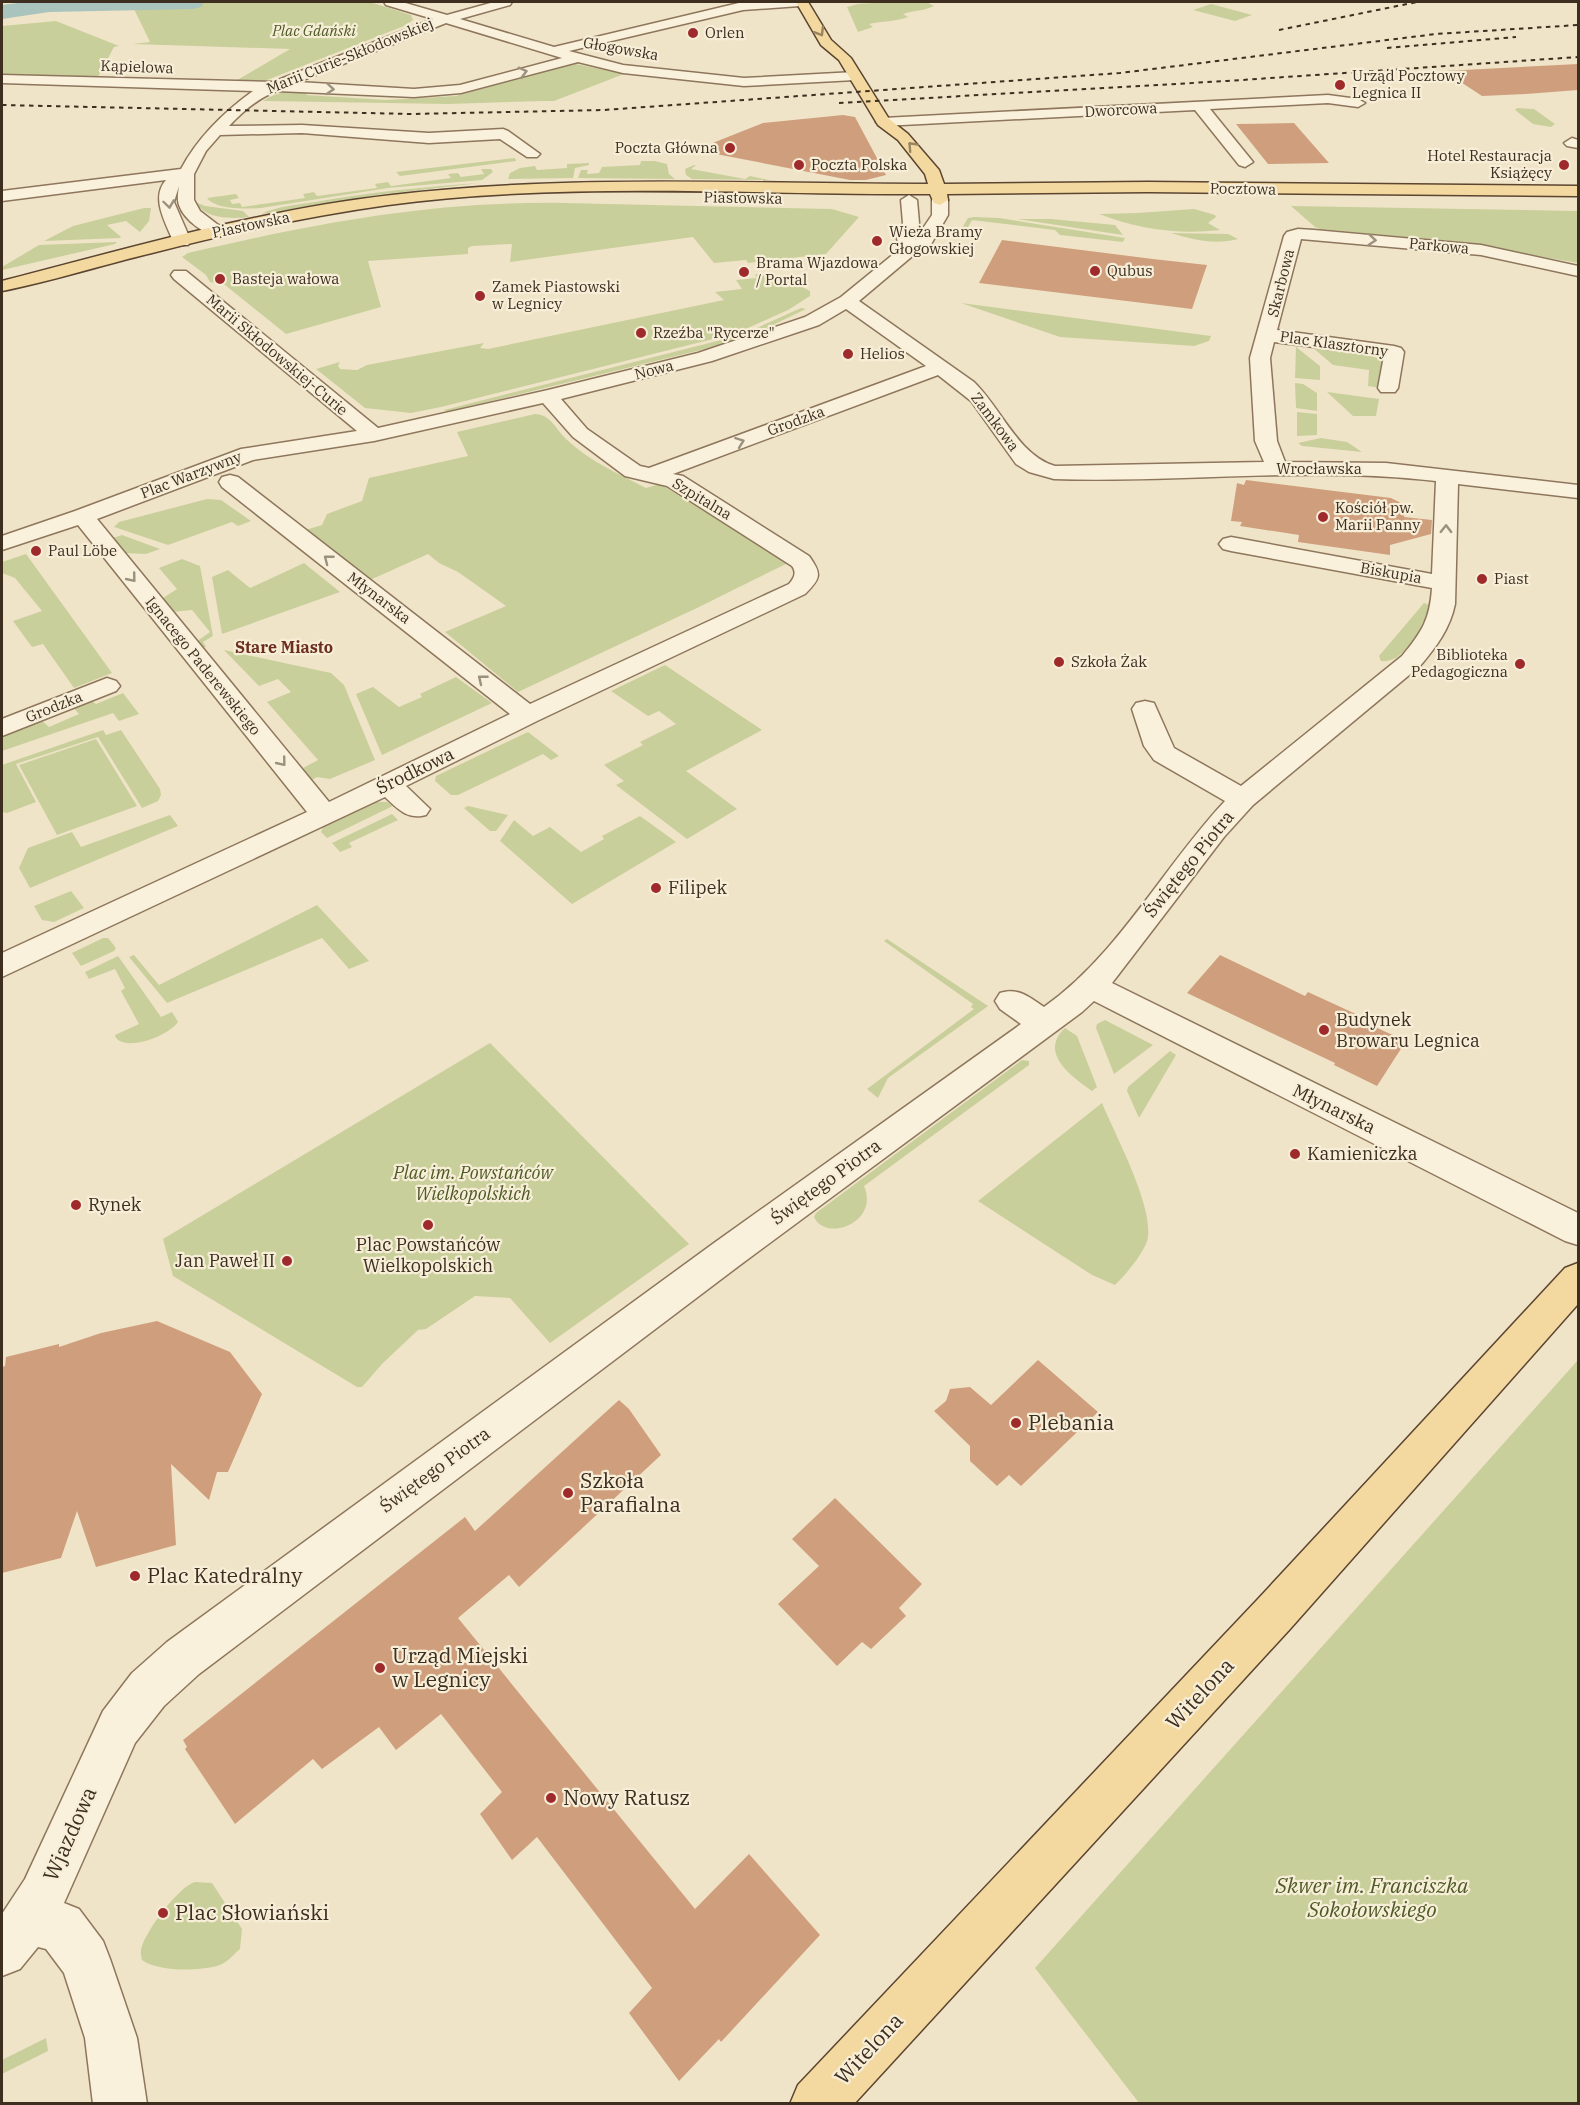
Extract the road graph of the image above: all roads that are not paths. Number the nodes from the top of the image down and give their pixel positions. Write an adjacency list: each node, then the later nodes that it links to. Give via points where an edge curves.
1 (390, 2): 4 (street, Głogowska)
2 (506, 2): 4 (street, Marii Curie-Skłodowskiej)
3 (801, 2): 6 (street, via 743,6); 8 (main road, one-way to 8, via 826,42)
4 (443, 18): 6 (street, Głogowska); 11 (street, Marii Curie-Skłodowskiej)
5 (846, 40): 8 (main road)
6 (551, 51): 7 (street, Głogowska)
7 (576, 58): 9 (street, Głogowska, via 628,70 738,81); 11 (street, Kąpielowa, one-way to 7, via 395,94 446,91)
8 (844, 58): 9 (main road)
9 (855, 76): 14 (main road)
10 (2, 79): 11 (street, Kąpielowa)
11 (272, 87): 15 (street, Marii Curie-Skłodowskiej, via 245,102)
12 (1358, 103): 13 (street, Dworcowa, via 1328,99)
13 (1199, 106): 14 (street, Dworcowa); 18 (street)
14 (883, 122): 16 (main road, via 884,138); 21 (main road, one-way to 14, via 910,144)
15 (217, 130): 17 (street, via 302,129 429,138 503,134); 19 (street, Marii Curie-Skłodowskiej)
16 (891, 147)
17 (532, 154)
18 (1245, 162)
19 (186, 174): 23 (street); 25 (street, via 189,210); 27 (street, Marii Curie-Skłodowskiej, one-way to 27, via 170,186 166,197)
20 (907, 188): 21 (main road, Pocztowa); 25 (main road, Piastowska, via 733,198 504,191 423,196 343,206); 28 (street, via 911,223 906,239)
21 (937, 189): 22 (main road, Pocztowa); 24 (main road, Pocztowa, via 1107,200 1224,196); 28 (street, Nowa, via 940,215 924,242)
22 (1578, 191)
23 (2, 196)
24 (1578, 200)
25 (218, 231): 27 (main road, Piastowska)
26 (1298, 234): 29 (street, Parkowa, one-way to 29, via 1468,249); 33 (street, Skarbowa, via 1293,236)
27 (182, 241): 31 (main road, Piastowska)
28 (910, 249): 32 (street, Nowa)
29 (1578, 271)
30 (180, 275): 37 (street, Marii Skłodowskiej-Curie)
31 (2, 286)
32 (847, 302): 34 (street, Zamkowa); 36 (street, Nowa, via 812,321 705,357)
33 (1268, 335): 35 (street, Plac Klasztorny, via 1394,352); 39 (street, Plac Klasztorny, via 1260,360 1266,441)
34 (941, 368): 40 (street, Zamkowa, via 973,392 1024,459); 41 (street, Grodzka, one-way to 34)
35 (1388, 388)
36 (548, 396): 37 (street, Nowa); 41 (street, Szpitalna, via 593,444 633,471)
37 (374, 435): 38 (street, Nowa)
38 (276, 458): 43 (street); 45 (street, Plac Warzywny, via 249,454)
39 (1277, 468): 40 (street, Wrocławska); 42 (street, Wrocławska, via 1390,469)
40 (1057, 472)
41 (651, 475): 48 (street, Szpitalna, via 675,481)
42 (1447, 475): 44 (street, Wrocławska); 49 (street, Biskupia, one-way to 42)
43 (230, 482): 45 (street, via 129,512); 52 (street, Młynarska, one-way to 43)
44 (1578, 492)
45 (83, 516): 46 (street); 57 (street, Ignacego Paderewskiego, one-way to 57)
46 (2, 543)
47 (1231, 544): 49 (street, Biskupia)
48 (801, 561): 52 (street, Środkowa, via 808,576 799,588)
49 (1445, 583): 55 (street, Świętego Piotra, via 1434,632 1411,661)
50 (107, 686): 53 (street, Grodzka)
51 (1145, 708): 55 (street, via 1164,754)
52 (528, 715): 54 (street, Środkowa)
53 (2, 728)
54 (387, 784): 56 (street); 57 (street, Środkowa)
55 (1243, 799): 59 (street, Świętego Piotra)
56 (416, 809)
57 (325, 815): 58 (street, Środkowa)
58 (2, 966)
59 (1091, 986): 61 (street, Świętego Piotra); 62 (street, Młynarska)
60 (1011, 1001): 61 (street)
61 (1044, 1023): 64 (street, Świętego Piotra, via 192,1651 154,1682)
62 (1578, 1230)
63 (1578, 1279): 67 (main road, Witelona, via 1290,1598)
64 (129, 1711): 65 (street, Wjazdowa, via 54,1872)
65 (14, 1935): 66 (street, via 61,1926 85,1959 111,2038)
66 (120, 2103)
67 (817, 2103)

